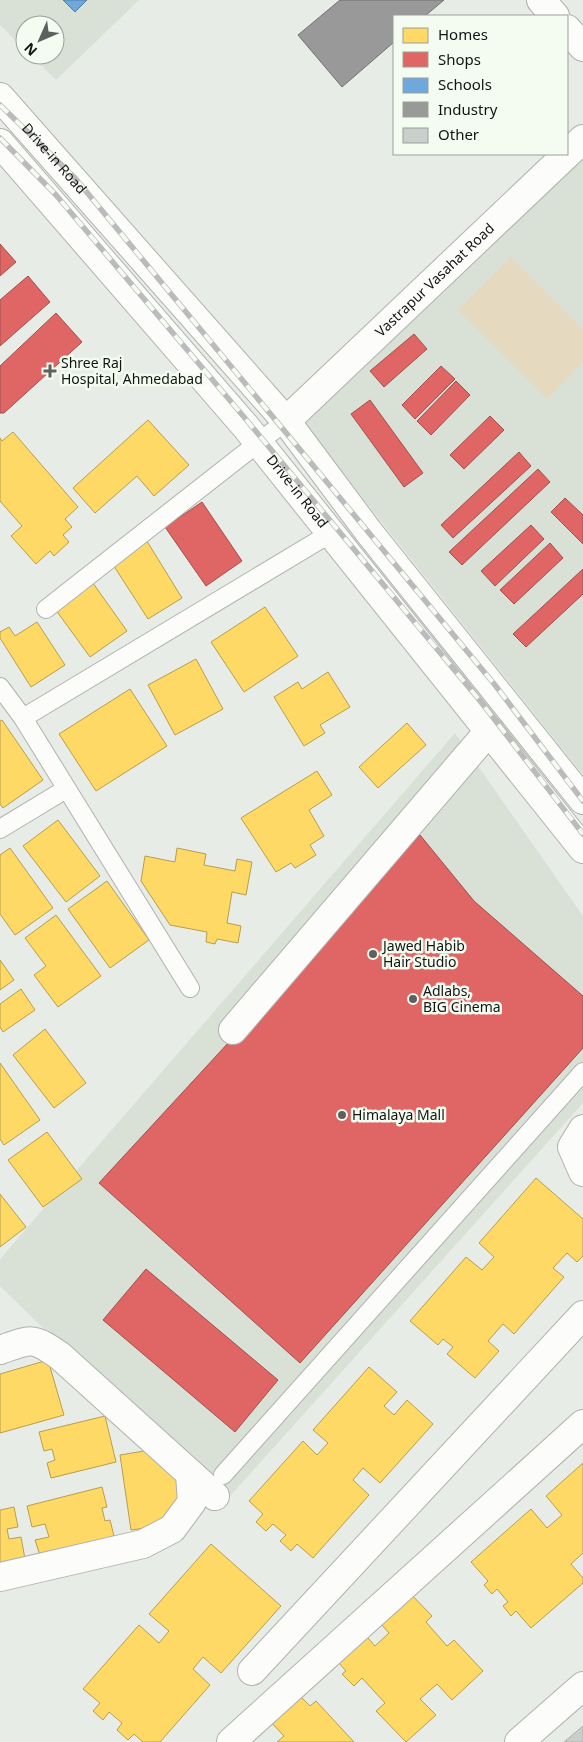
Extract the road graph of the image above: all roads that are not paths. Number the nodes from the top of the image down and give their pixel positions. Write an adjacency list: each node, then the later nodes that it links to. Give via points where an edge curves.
1 (541, 0): 2 (street)
2 (554, 15)
3 (568, 30): 4 (street)
4 (583, 47)
5 (0, 97): 10 (street, Drive-in Road)
6 (583, 139): 8 (street, Vastrapur Vasahat Road)
7 (0, 143): 11 (street, Drive-in Road)
8 (568, 153)
9 (566, 155): 10 (street, Vastrapur Vasahat Road)
10 (286, 421): 11 (lane); 18 (street, Drive-in Road, via 368,530)
11 (258, 442): 12 (street, Drive-in Road); 13 (lane)
12 (331, 533): 15 (lane); 16 (street, Drive-in Road)
13 (46, 609)
14 (0, 687): 15 (lane)
15 (23, 718): 17 (lane)
16 (489, 731): 20 (street, Drive-in Road); 22 (street)
17 (66, 789): 19 (lane); 21 (lane)
18 (583, 800)
19 (0, 829)
20 (583, 849)
21 (190, 988)
22 (233, 1030)
23 (583, 1072): 30 (lane)
24 (583, 1129): 25 (street, via 572,1147)
25 (583, 1172)
26 (583, 1314): 32 (street)
27 (0, 1350): 29 (street, via 27,1340 43,1344)
28 (583, 1424): 34 (street)
29 (190, 1474): 30 (street); 31 (street, via 192,1502 172,1529 143,1544)
30 (219, 1485)
31 (0, 1577)
32 (252, 1671)
33 (583, 1686): 35 (street)
34 (231, 1742)
35 (520, 1742)

